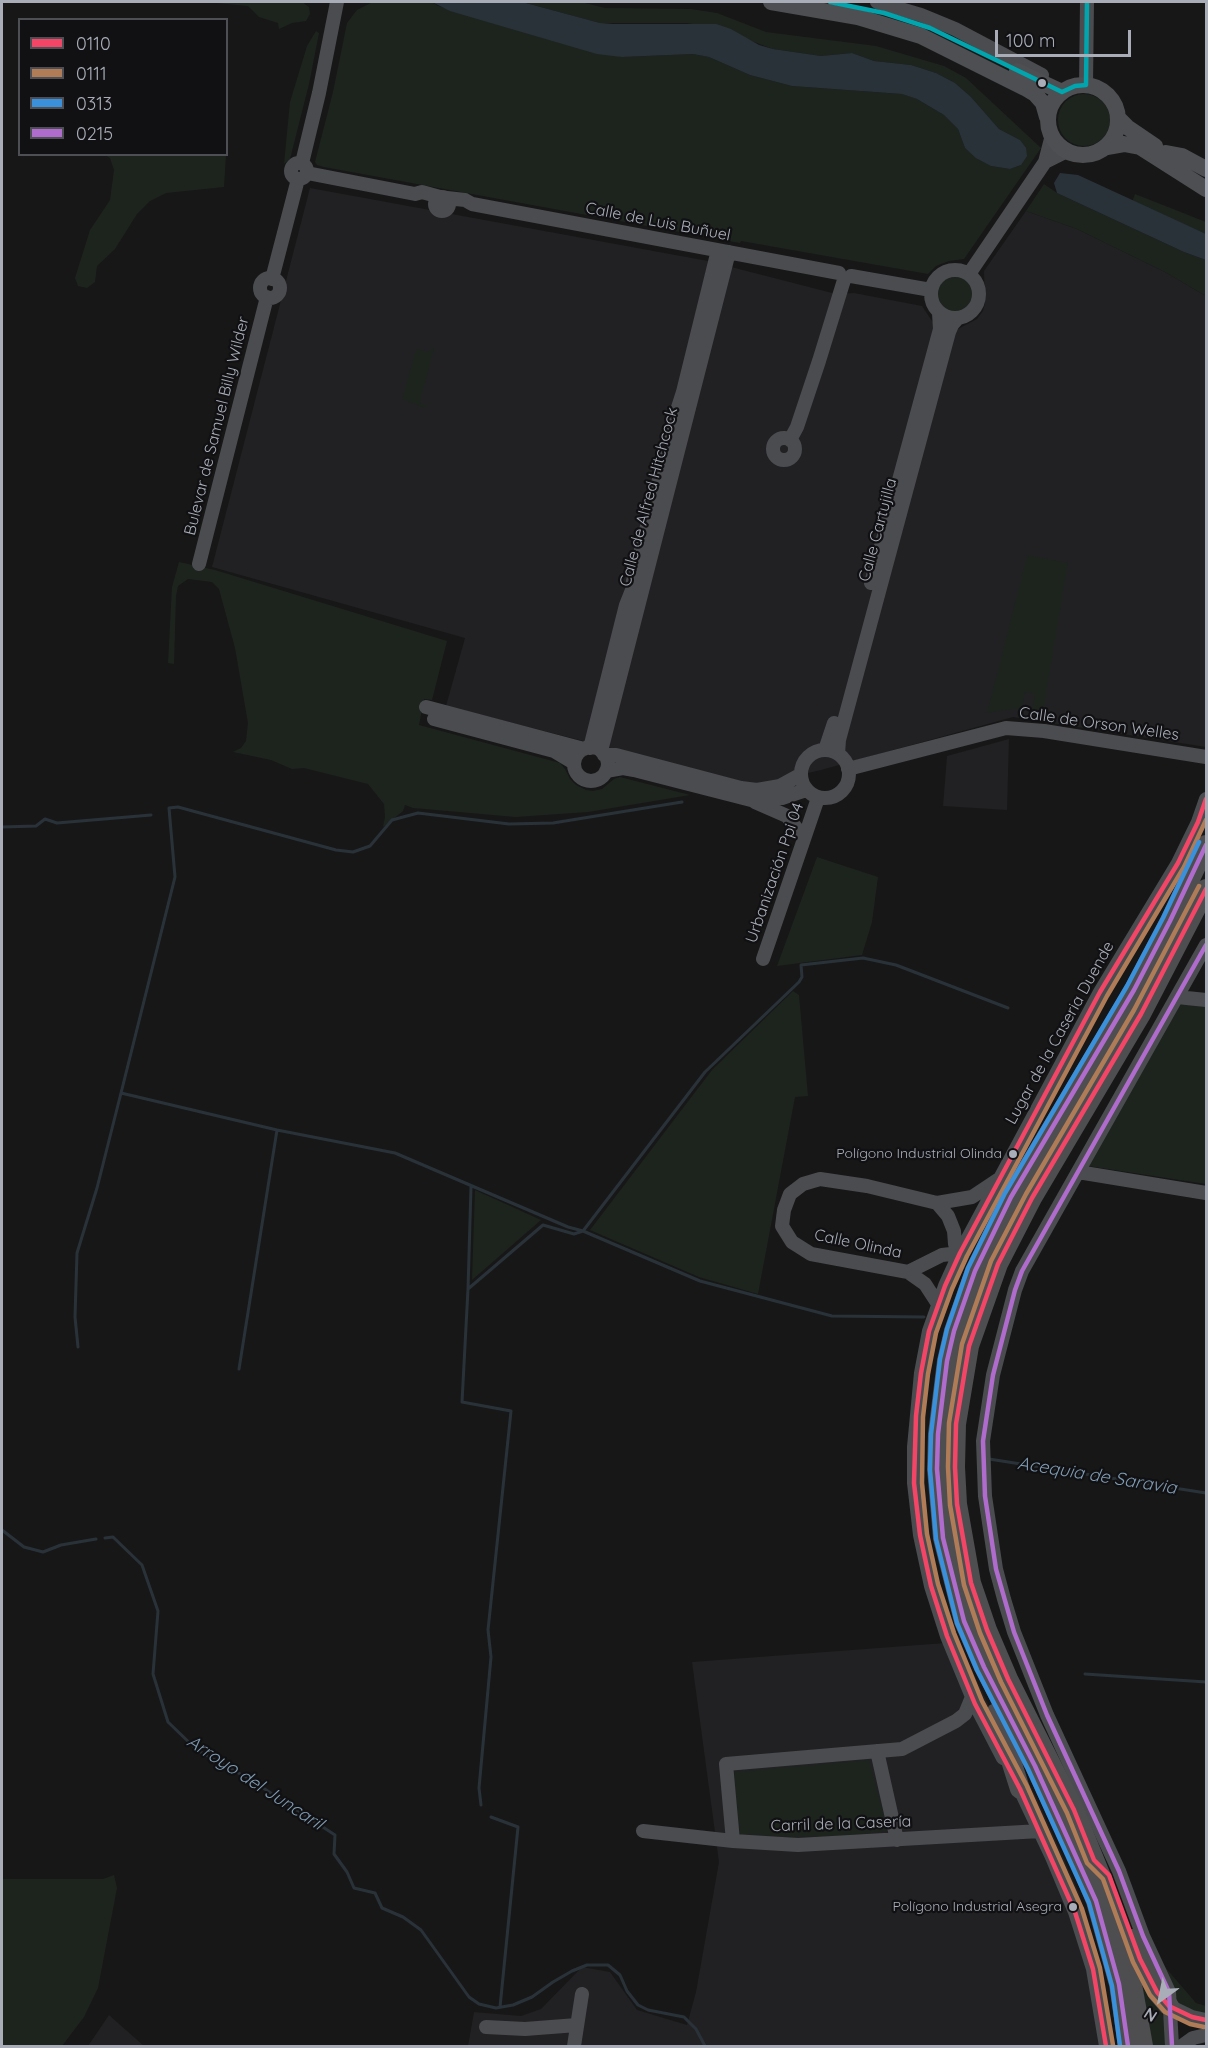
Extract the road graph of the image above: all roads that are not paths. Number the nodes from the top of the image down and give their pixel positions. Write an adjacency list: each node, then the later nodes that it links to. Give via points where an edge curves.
1 (337, 2): 16 (street)
2 (771, 2): 8 (main road, via 858,17 921,36 1035,94)
3 (830, 2): 7 (main road, via 930,28)
4 (877, 2): 7 (street, via 955,29)
5 (1087, 2): 6 (street)
6 (1086, 85): 7 (main road); 9 (main road, via 1110,98)
7 (1065, 91): 8 (main road)
8 (1047, 117): 10 (main road)
9 (1119, 119): 11 (main road); 13 (main road)
10 (1052, 135): 12 (main road); 14 (street)
11 (1107, 147): 12 (main road, via 1084,155); 18 (main road, via 1140,147)
12 (1067, 151): 14 (street)
13 (1166, 153): 15 (main road, via 1182,156); 17 (main road)
14 (1045, 162): 20 (street)
15 (1206, 170)
16 (302, 172): 19 (street, Calle de Luis Buñuel, via 415,194 422,192 443,202 472,204); 26 (street, Bulevar de Samuel Billy Wilder, via 272,279 261,284 267,297)
17 (1206, 179)
18 (1206, 189)
19 (723, 251): 21 (street, Calle de Luis Buñuel); 27 (street, Calle de Alfred Hitchcock, via 677,409)
20 (969, 274): 22 (street, via 956,269 942,273); 24 (street, via 977,282 979,299 972,312)
21 (845, 277): 22 (street, Calle de Luis Buñuel); 25 (street)
22 (931, 290): 23 (street, via 932,303)
23 (939, 313): 24 (street); 28 (street, Calle Cartujilla, via 940,329)
24 (958, 318): 28 (street, Calle Cartujilla, via 949,332 839,740)
25 (790, 440)
26 (199, 564)
27 (595, 751): 30 (street, via 577,755); 30 (street, via 432,713 554,751); 32 (street, via 607,760); 33 (street, via 756,790 780,786)
28 (831, 752): 31 (street, via 844,760); 33 (street, via 809,755)
29 (1206, 757): 31 (street, Calle de Orson Welles, via 1006,728)
30 (574, 763): 32 (street, via 585,780 595,781)
31 (848, 769): 35 (street, via 846,785 839,794)
32 (606, 771): 37 (street, via 634,770)
33 (800, 775): 34 (street)
34 (806, 790): 35 (street); 37 (street, via 782,798)
35 (818, 798): 38 (street, Urbanización Ppi 04)
36 (1206, 799): 46 (street, Lugar de la Caseria Duende, via 1178,863 1100,992)
37 (751, 800): 38 (street, via 788,816)
38 (803, 837): 42 (street, Urbanización Ppi 04)
39 (1206, 845): 52 (highway, via 1134,990 1011,1197 975,1271 954,1331 938,1434 939,1503 950,1571 964,1621)
40 (1206, 889): 62 (highway, via 1146,1005 1032,1198 998,1264 969,1346 956,1424 957,1504 971,1583 1004,1670 1074,1810)
41 (1206, 945): 43 (street)
42 (763, 959)
43 (1177, 997): 44 (street); 45 (street)
44 (1206, 1000)
45 (1078, 1172): 47 (street); 64 (street, via 1015,1290 989,1394 983,1442 985,1496 996,1569 1014,1632 1169,1992)
46 (999, 1179): 48 (street, Calle Olinda, via 972,1197); 49 (street, Lugar de la Caseria Duende)
47 (1206, 1193)
48 (937, 1203): 49 (street, via 948,1216); 50 (street, Calle Olinda, via 820,1179 803,1184 790,1194 782,1226 792,1242 811,1254)
49 (960, 1253): 50 (street, Calle Olinda, via 942,1255); 51 (street, Lugar de la Caseria Duende)
50 (908, 1272): 51 (street, Calle Olinda, via 925,1284)
51 (938, 1304): 53 (street, Lugar de la Caseria Duende, via 921,1373 914,1483 931,1586)
52 (984, 1667): 57 (highway, via 986,1688); 71 (highway, via 1035,1766 1096,1901 1119,1984)
53 (974, 1701): 54 (street); 55 (street, Lugar de la Caseria Duende)
54 (956, 1721): 55 (street); 56 (street, via 902,1749)
55 (987, 1728): 57 (street, Lugar de la Caseria Duende)
56 (877, 1751): 60 (street); 61 (street, via 726,1764)
57 (1020, 1789): 59 (street, Lugar de la Caseria Duende)
58 (643, 1831): 61 (street, Carril de la Casería)
59 (1040, 1831): 60 (street, Carril de la Casería); 70 (street, Lugar de la Caseria Duende, via 1088,1950)
60 (897, 1840): 61 (street, Carril de la Casería, via 798,1845)
61 (734, 1841)
62 (1094, 1860): 64 (highway, via 1109,1875 1140,1959); 72 (highway, via 1128,1962)
63 (582, 1994): 66 (street)
64 (1169, 2006): 65 (street); 73 (street)
65 (1206, 2020)
66 (577, 2025): 67 (street); 69 (street)
67 (486, 2027)
68 (1206, 2035): 74 (street)
69 (574, 2046)
70 (1106, 2046)
71 (1128, 2046)
72 (1143, 2046)
73 (1172, 2046)
74 (1182, 2046)

